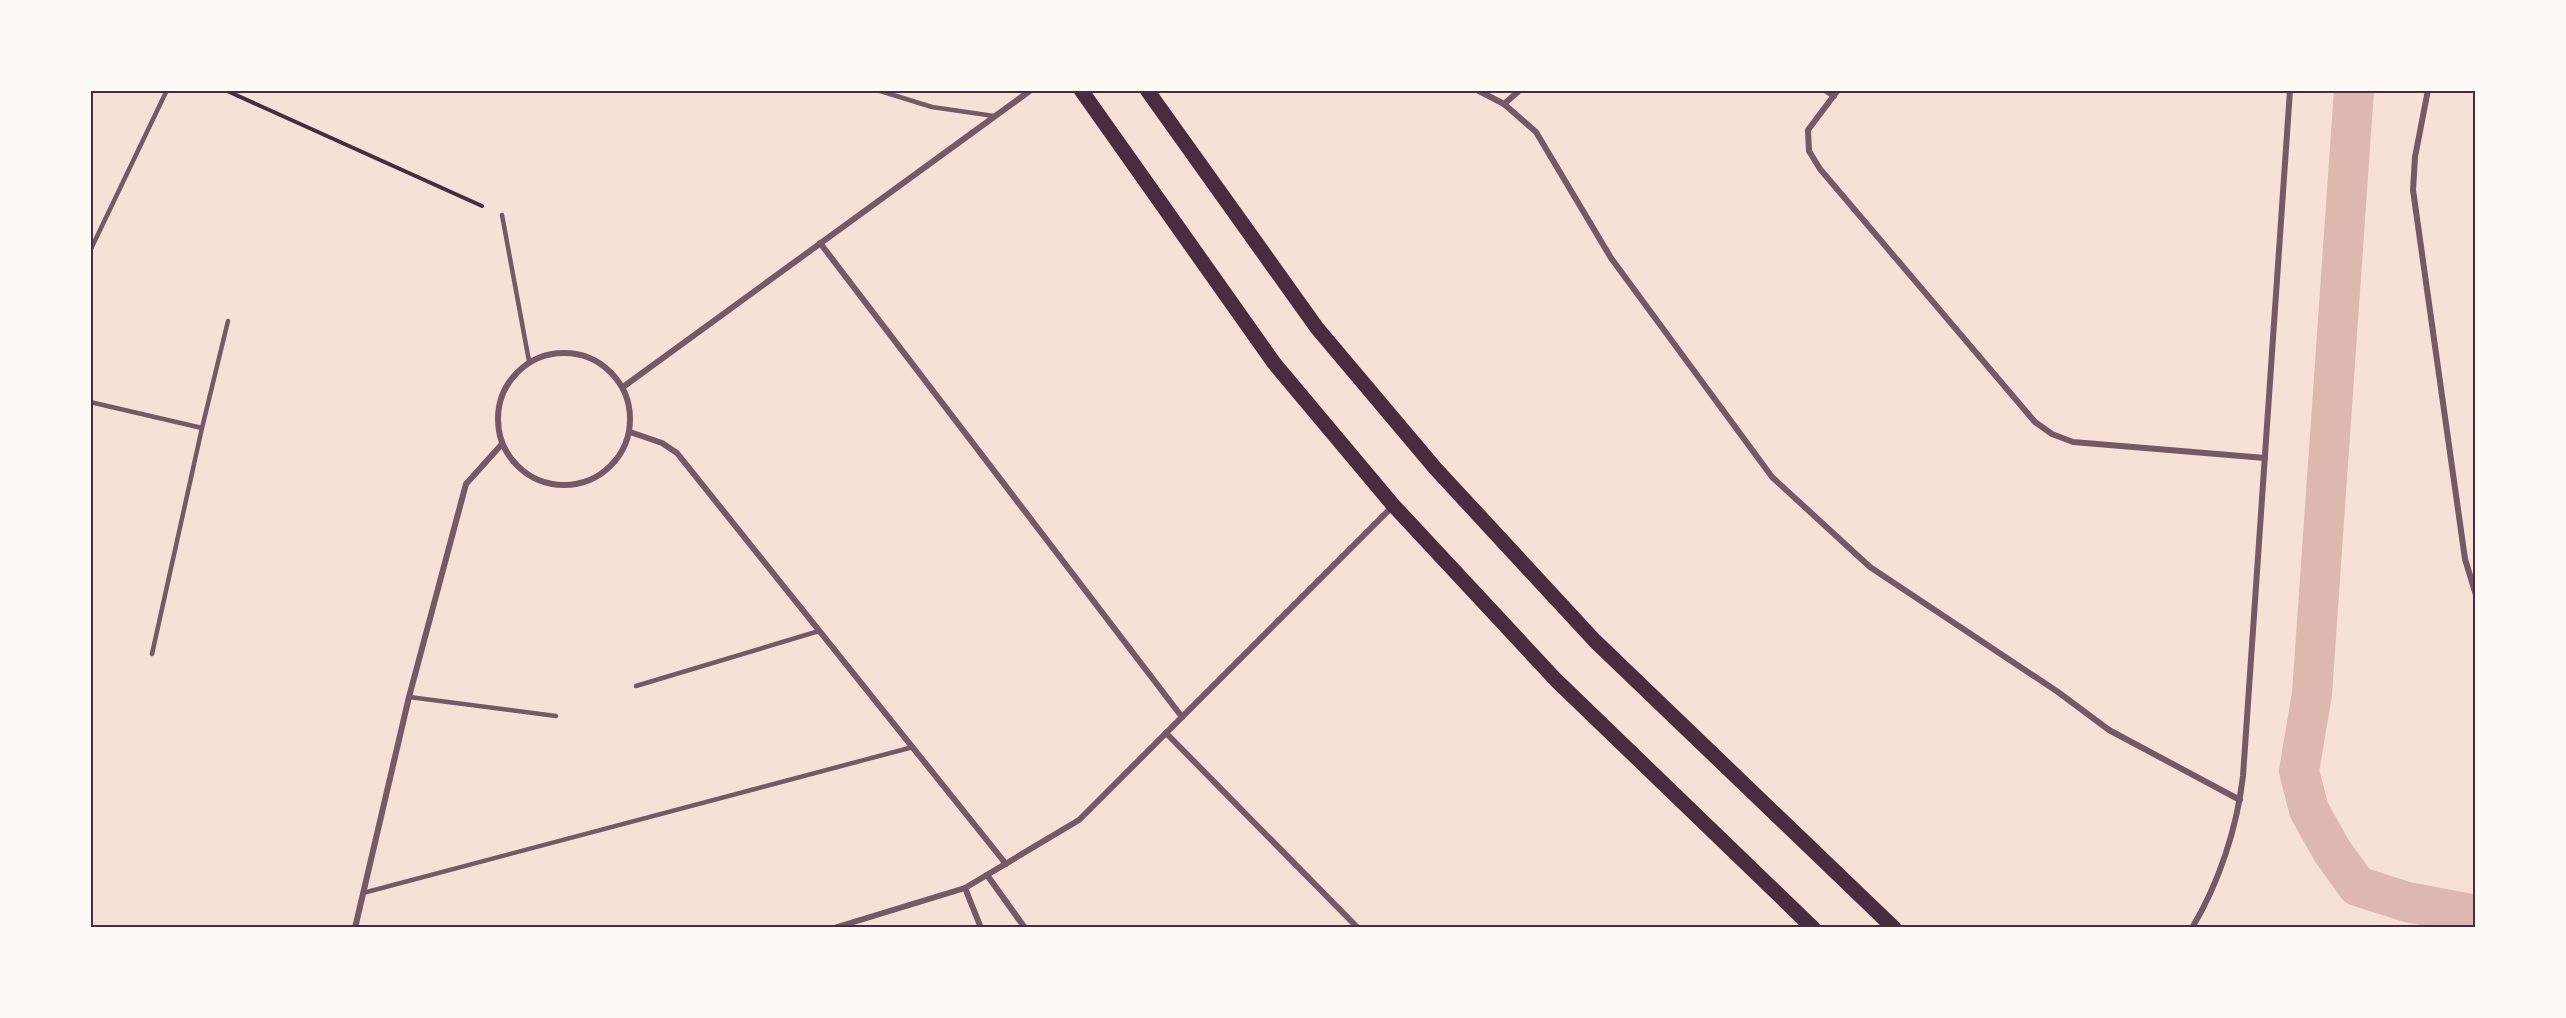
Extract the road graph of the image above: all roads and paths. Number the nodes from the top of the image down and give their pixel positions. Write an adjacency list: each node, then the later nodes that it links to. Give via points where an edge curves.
1 (167, 90): 17 (lane)
2 (225, 90): 15 (path)
3 (877, 90): 14 (lane, via 932,107)
4 (1031, 90): 14 (street)
5 (1081, 90): 26 (main road, via 1274,363)
6 (1147, 90): 47 (main road, via 1317,328 1435,468 1595,641)
7 (1477, 90): 13 (street)
8 (1520, 90): 13 (street)
9 (1825, 90): 12 (street)
10 (2290, 90): 25 (street)
11 (2428, 90): 27 (street, via 2413,190 2465,558)
12 (1836, 93): 25 (street, via 1808,130 1809,151 1820,170 2035,422 2052,435 2073,441)
13 (1504, 104): 36 (street, via 1536,132 1611,258 1772,477 1870,567 2109,730)
14 (994, 116): 16 (street)
15 (502, 215): 19 (lane)
16 (820, 243): 20 (street); 33 (street)
17 (90, 251)
18 (228, 321): 22 (lane)
19 (529, 362): 20 (street, via 549,353 581,354 609,369); 24 (street, via 504,389 498,407 497,426)
20 (623, 387): 23 (street, via 630,408)
21 (90, 402): 22 (lane)
22 (202, 428): 29 (lane)
23 (630, 432): 24 (street, via 622,452 609,468 591,480 570,485 549,484 530,476 513,462); 28 (street, via 662,443 677,453)
24 (502, 444): 31 (street, via 466,484)
25 (2265, 458): 36 (street)
26 (1394, 505): 33 (street); 46 (main road, via 1556,680)
27 (2476, 595)
28 (819, 631): 30 (lane); 35 (street)
29 (152, 654)
30 (636, 686)
31 (409, 697): 32 (lane); 40 (street)
32 (556, 717)
33 (1182, 717): 34 (street)
34 (1166, 733): 37 (street, via 1079,820); 45 (street)
35 (913, 747): 37 (street); 40 (lane)
36 (2240, 800): 48 (street, via 2210,898)
37 (1006, 864): 38 (street)
38 (987, 874): 39 (street); 44 (street)
39 (965, 888): 42 (street); 43 (street)
40 (363, 892): 41 (street)
41 (355, 928)
42 (834, 928)
43 (981, 928)
44 (1025, 928)
45 (1358, 928)
46 (1813, 928)
47 (1894, 928)
48 (2192, 928)

